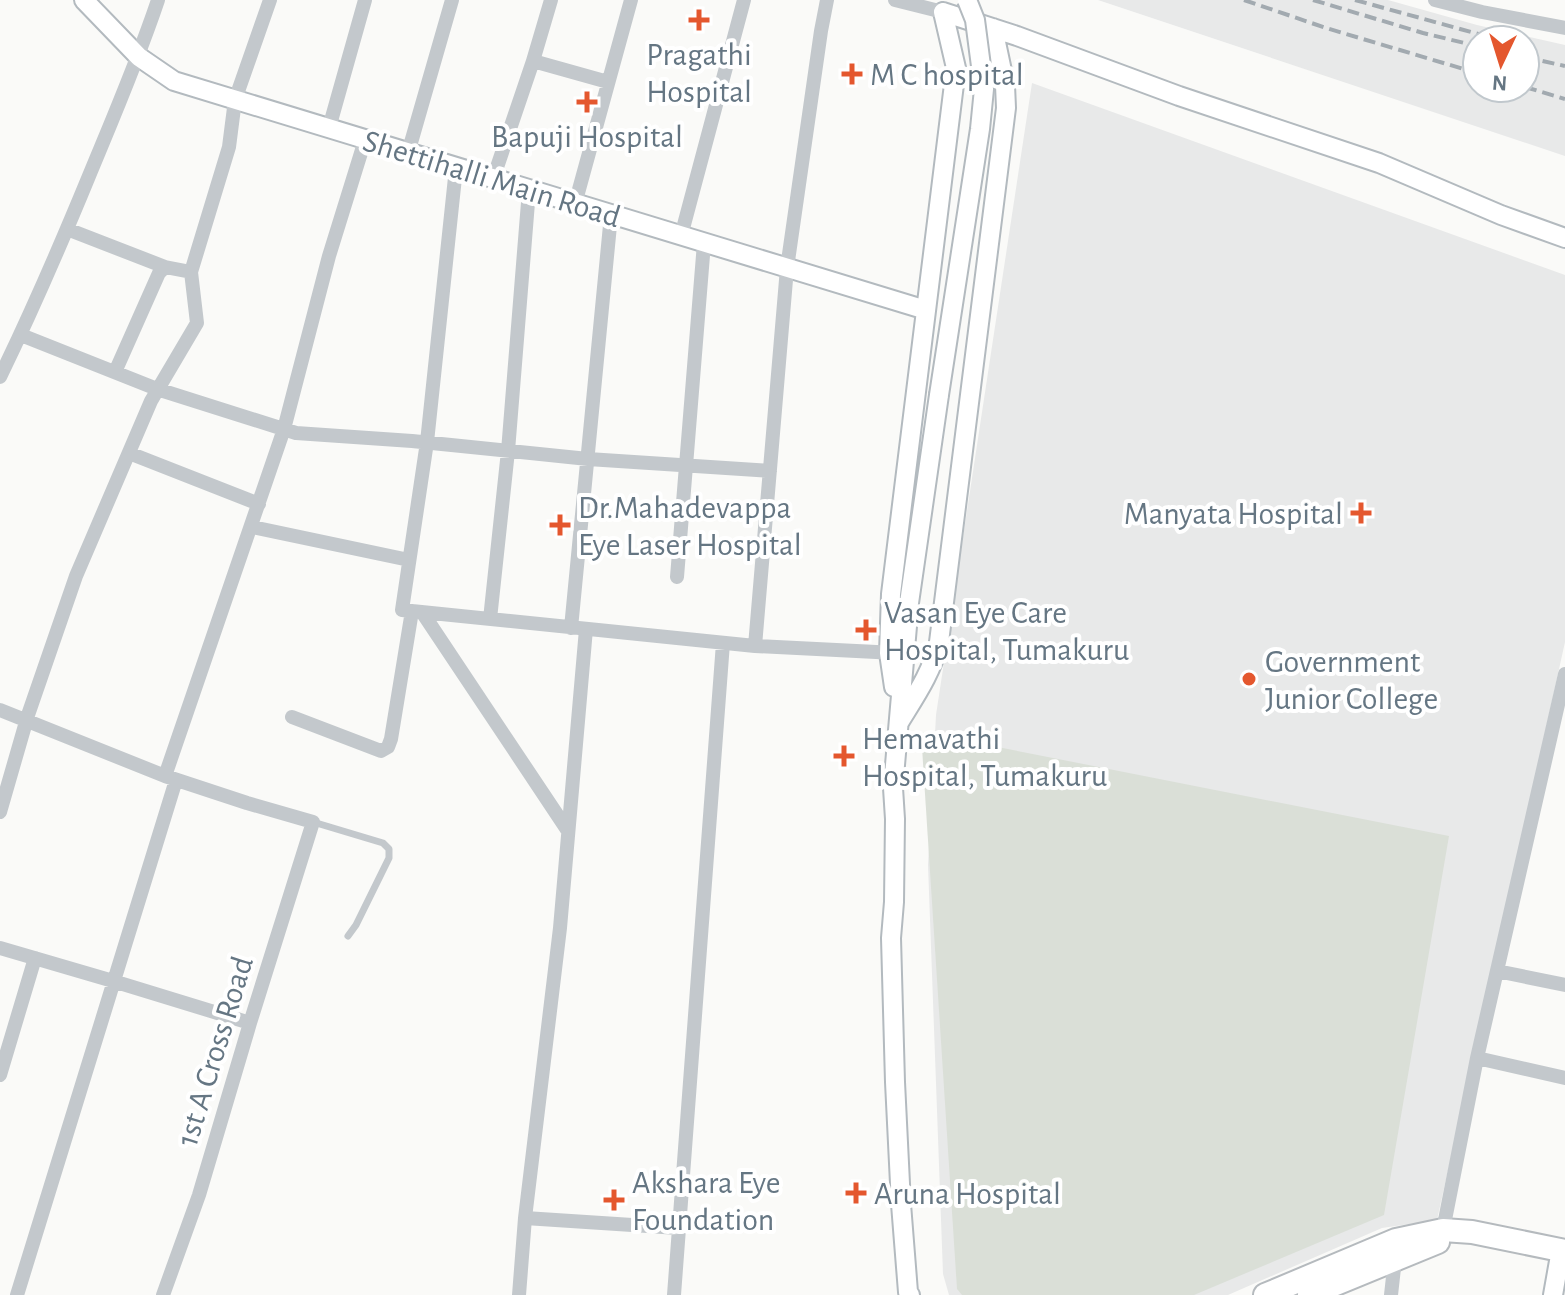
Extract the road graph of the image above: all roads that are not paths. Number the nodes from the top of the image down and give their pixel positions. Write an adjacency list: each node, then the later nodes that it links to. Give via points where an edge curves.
1 (158, 0): 17 (street)
2 (270, 0): 20 (street)
3 (365, 0): 21 (street)
4 (452, 0): 23 (street)
5 (551, 0): 18 (street)
6 (631, 0): 19 (street)
7 (744, 0): 30 (street)
8 (827, 0): 34 (street)
9 (895, 0): 13 (street)
10 (967, 0): 57 (street, bridge, via 975,20 984,89 980,129 909,603)
11 (1435, 0): 14 (street)
12 (91, 3): 17 (street, Shettihalli Main Road)
13 (935, 6): 15 (street); 36 (street, via 956,68)
14 (1482, 6): 16 (street)
15 (993, 28): 31 (street, via 1379,163); 62 (street, via 1006,108 939,642 928,677)
16 (1565, 28)
17 (139, 57): 20 (street, Shettihalli Main Road, via 174,81); 29 (street)
18 (533, 61): 19 (street); 25 (street)
19 (608, 82): 27 (street)
20 (235, 100): 21 (street, Shettihalli Main Road); 35 (street, via 229,147)
21 (329, 128): 22 (street, Shettihalli Main Road)
22 (365, 140): 23 (street, Shettihalli Main Road); 41 (street)
23 (408, 153): 24 (street, Shettihalli Main Road)
24 (456, 168): 25 (street, Shettihalli Main Road); 42 (street)
25 (493, 179): 26 (street, Shettihalli Main Road)
26 (529, 190): 27 (street, Shettihalli Main Road); 43 (street)
27 (575, 204): 28 (street, Shettihalli Main Road)
28 (611, 215): 30 (street, Shettihalli Main Road); 45 (street)
29 (67, 229): 33 (street); 37 (street)
30 (681, 236): 32 (street, Shettihalli Main Road)
31 (1565, 238)
32 (704, 243): 34 (street, Shettihalli Main Road); 46 (street)
33 (165, 267): 35 (street); 38 (street)
34 (787, 268): 36 (street, Shettihalli Main Road); 47 (street)
35 (191, 272): 40 (street, via 197,323)
36 (926, 310): 57 (street, via 891,594)
37 (21, 335): 38 (street); 39 (street)
38 (115, 372): 40 (street)
39 (0, 377)
40 (157, 389): 41 (street); 44 (street)
41 (284, 429): 42 (street); 48 (street)
42 (427, 442): 43 (street); 50 (street)
43 (508, 451): 45 (street); 53 (street)
44 (129, 453): 48 (street); 61 (street, via 76,576)
45 (588, 459): 46 (street); 54 (street)
46 (686, 466): 47 (street); 51 (street)
47 (770, 471): 56 (street)
48 (259, 504): 49 (street)
49 (252, 527): 50 (street); 64 (street)
50 (409, 560): 52 (street, via 402,610)
51 (677, 577)
52 (417, 611): 53 (street); 60 (street, via 388,747 381,751); 67 (street)
53 (490, 619): 54 (street)
54 (578, 629): 55 (street); 67 (street)
55 (723, 643): 56 (street); 79 (street)
56 (755, 646): 57 (street)
57 (897, 653): 62 (street)
58 (1565, 674): 63 (street)
59 (0, 710): 61 (street)
60 (292, 717)
61 (26, 721): 64 (street); 65 (street)
62 (898, 723): 88 (street, via 891,938 901,1204)
63 (1558, 736): 71 (street)
64 (171, 778): 66 (street); 72 (street)
65 (0, 812)
66 (313, 822): 68 (lane, via 389,849); 74 (street, 1st A Cross Road)
67 (568, 831): 78 (street)
68 (348, 936)
69 (0, 948): 70 (street)
70 (35, 958): 72 (street); 76 (street)
71 (1497, 971): 73 (street); 75 (street)
72 (113, 981): 74 (street); 84 (street)
73 (1565, 985)
74 (250, 1023): 85 (street, 1st A Cross Road, via 196,1206)
75 (1477, 1058): 77 (street); 80 (street)
76 (0, 1075)
77 (1565, 1078)
78 (525, 1218): 79 (street); 86 (street)
79 (678, 1228): 87 (street)
80 (1443, 1230): 81 (main road, via 1472,1232); 89 (main road, via 1396,1240)
81 (1562, 1256): 82 (main road, via 1436,1242); 92 (street)
82 (1395, 1259): 83 (main road); 91 (street)
83 (1334, 1290): 90 (main road)
84 (17, 1295)
85 (163, 1295)
86 (519, 1295)
87 (674, 1295)
88 (910, 1295)
89 (1265, 1295)
90 (1309, 1295)
91 (1391, 1295)
92 (1553, 1295)

